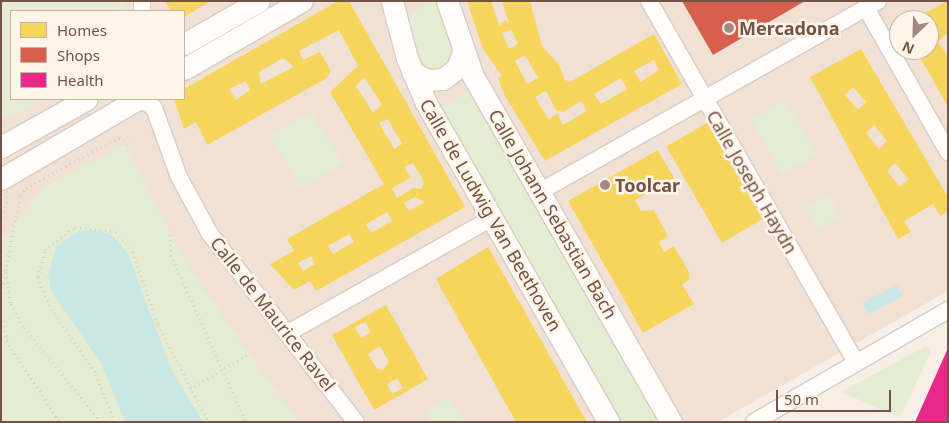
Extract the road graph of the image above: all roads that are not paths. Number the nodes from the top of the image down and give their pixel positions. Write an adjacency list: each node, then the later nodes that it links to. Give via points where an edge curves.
1 (259, 1): 7 (street)
2 (302, 1): 9 (street)
3 (392, 1): 10 (street, Calle de Ludwig Van Beethoven)
4 (447, 1): 8 (street, Calle Johann Sebastian Bach)
5 (649, 1): 14 (street, Calle Joseph Haydn)
6 (872, 5): 14 (street); 16 (street)
7 (185, 43)
8 (463, 52): 10 (street, via 457,68 443,79 427,80); 18 (street, Calle Johann Sebastian Bach)
9 (185, 68)
10 (412, 72): 19 (street, Calle de Ludwig Van Beethoven)
11 (85, 100): 15 (street)
12 (138, 100): 17 (street)
13 (142, 100): 21 (street, Calle de Maurice Ravel, via 154,108 180,177 210,234)
14 (705, 100): 18 (street); 22 (street, Calle Joseph Haydn)
15 (1, 147)
16 (948, 152)
17 (1, 179)
18 (541, 190): 25 (street, Calle Johann Sebastian Bach)
19 (492, 218): 21 (street); 24 (street, Calle de Ludwig Van Beethoven)
20 (948, 310): 22 (street)
21 (288, 332): 23 (street, Calle de Maurice Ravel)
22 (856, 363): 26 (street)
23 (356, 422)
24 (608, 422)
25 (671, 422)
26 (754, 422)

